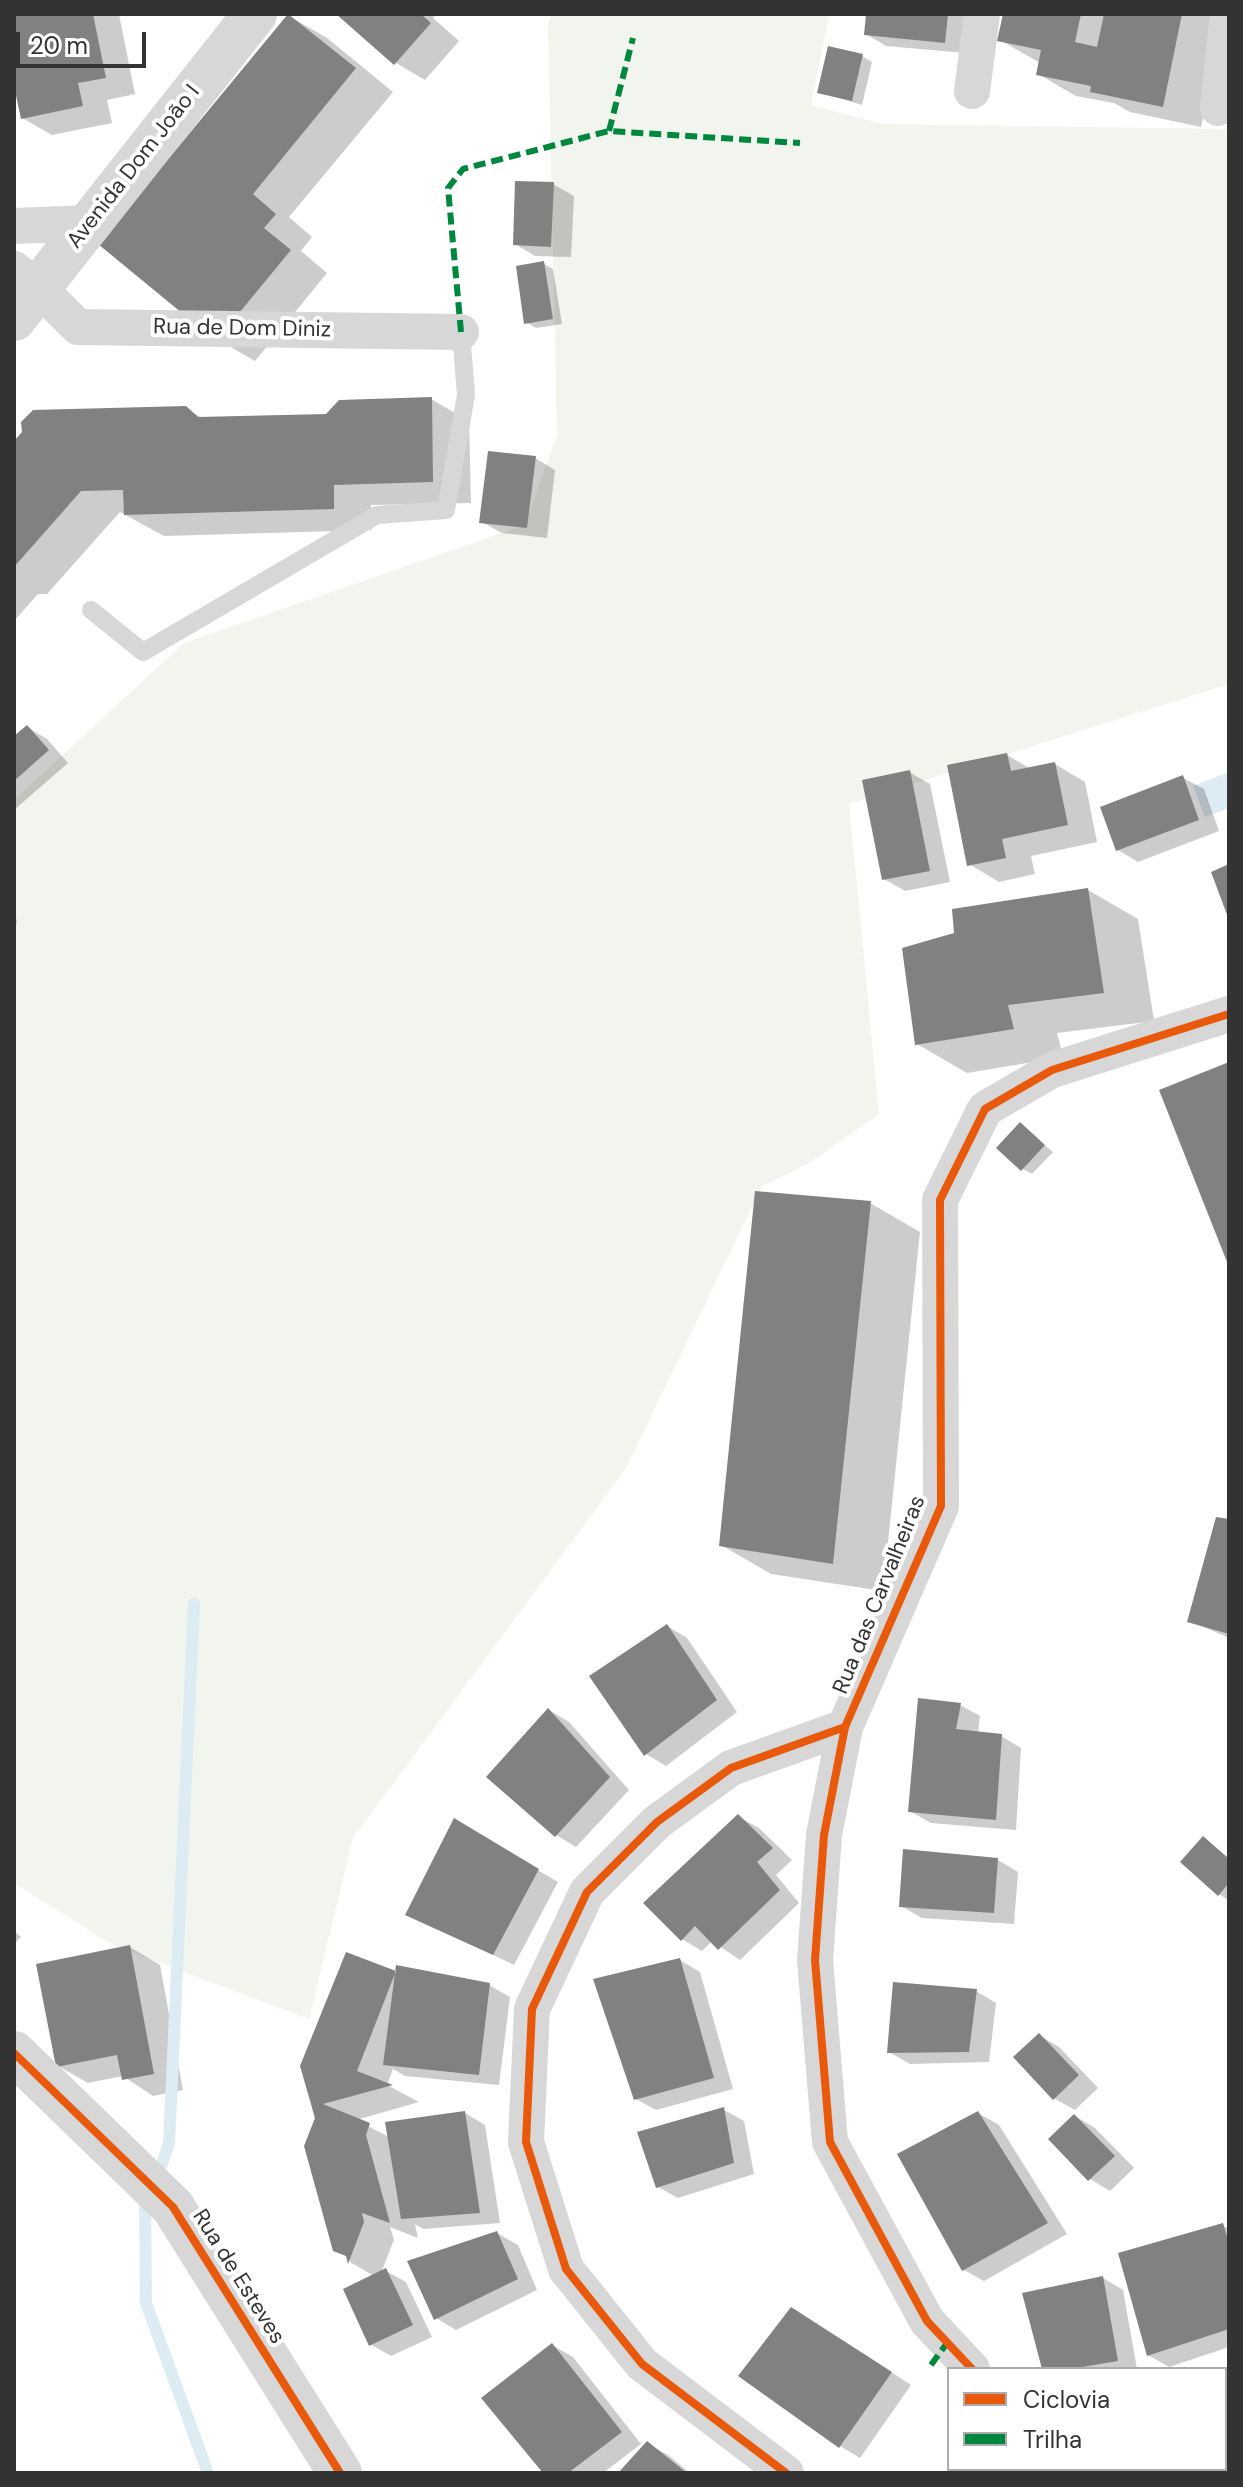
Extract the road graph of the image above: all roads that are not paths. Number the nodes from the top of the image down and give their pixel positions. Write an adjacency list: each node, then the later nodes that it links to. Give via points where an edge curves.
1 (255, 14): 6 (street, Avenida Dom João I)
2 (982, 14): 4 (street)
3 (1228, 14): 5 (street)
4 (972, 91)
5 (1218, 108)
6 (90, 223): 7 (street); 8 (street, Avenida Dom João I)
7 (14, 226)
8 (22, 292): 9 (street, Rua de Dom Diniz, via 78,327)
9 (461, 332): 10 (lane, via 466,395 446,510 377,515 143,652)
10 (91, 610)
11 (1229, 1014): 12 (street, Rua das Carvalheiras, via 1052,1070 985,1109 940,1200 941,1506)
12 (845, 1727): 14 (street, Rua das Carvalheiras, via 824,1835 815,1960 830,2142 927,2321); 16 (street, via 731,1768 657,1822 587,1892 532,2009 526,2142 566,2269 642,2364)
13 (14, 2053): 15 (street, Rua de Esteves, via 173,2207)
14 (970, 2367)
15 (340, 2473)
16 (786, 2473)

